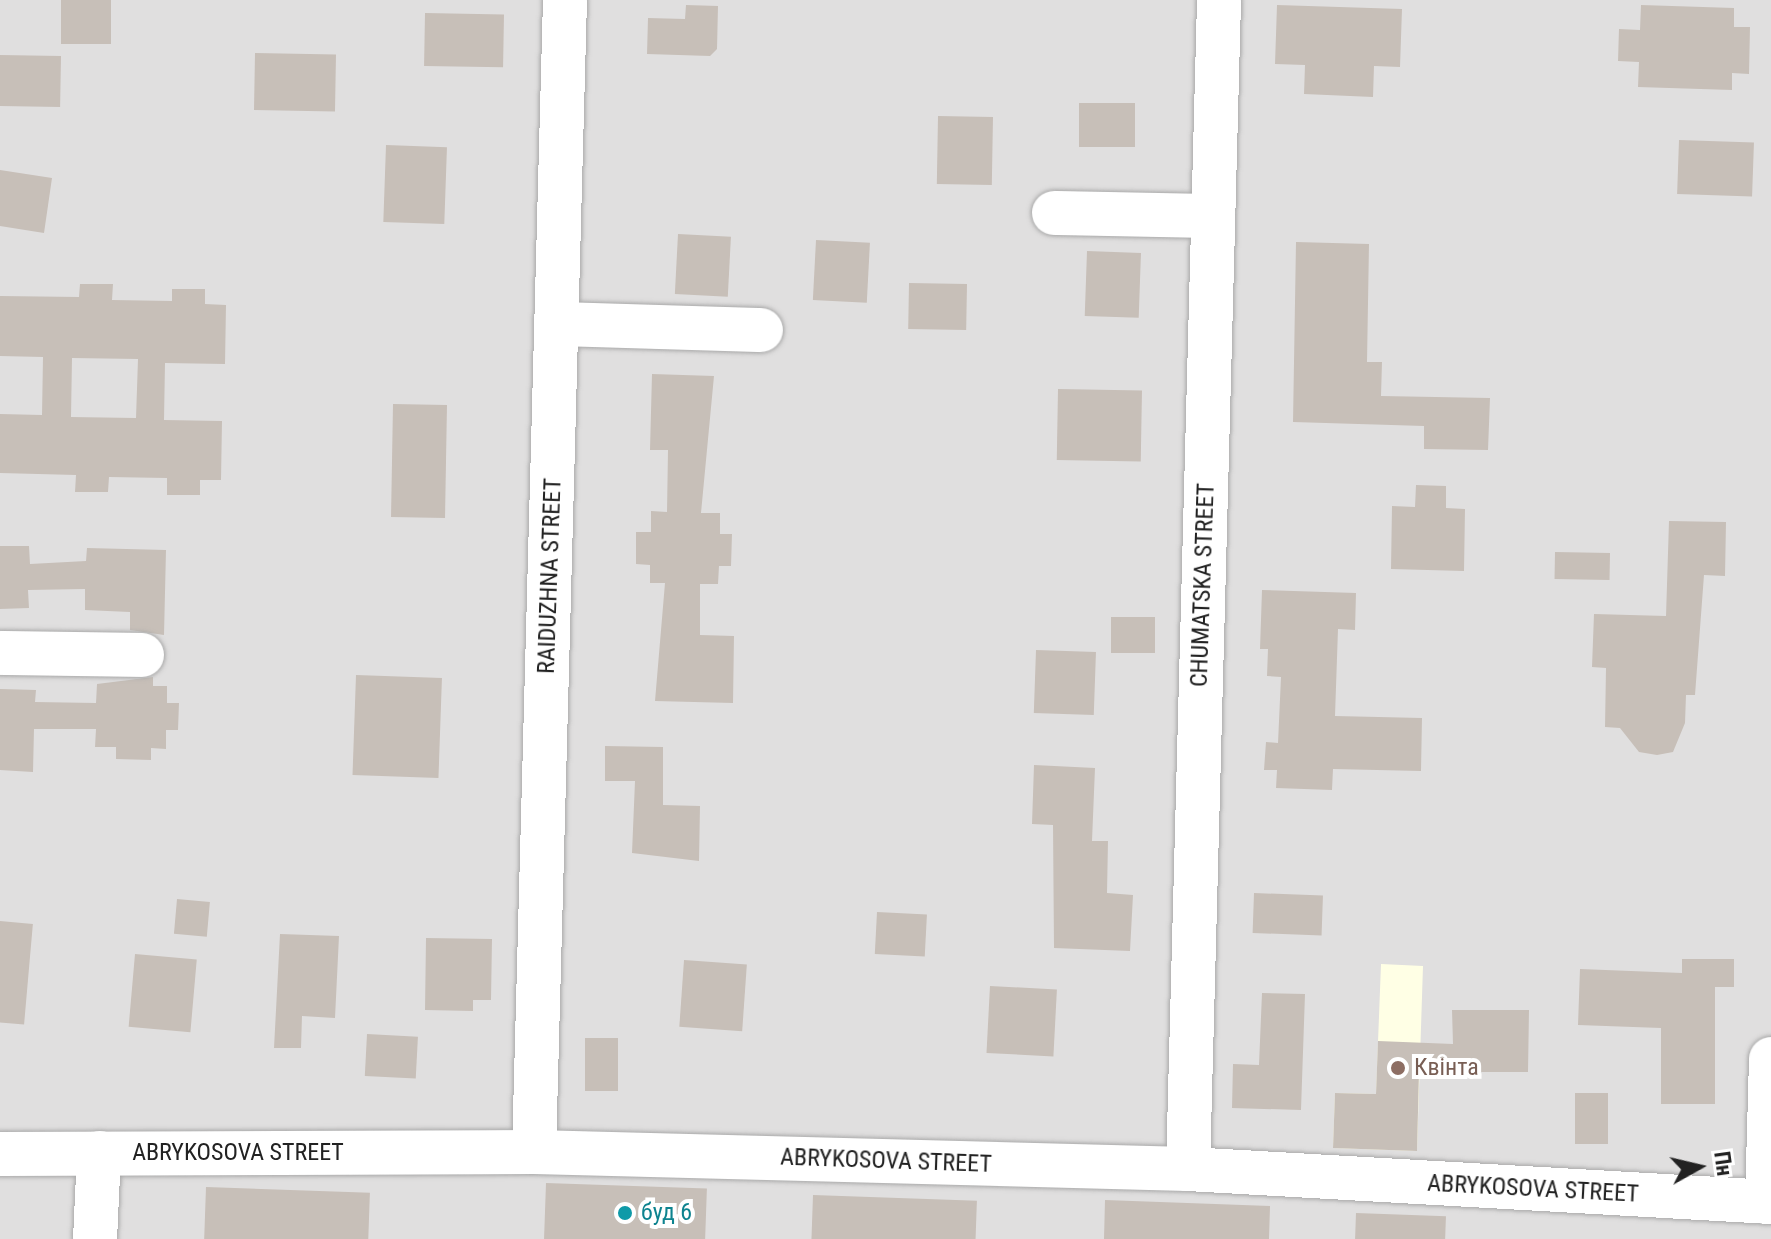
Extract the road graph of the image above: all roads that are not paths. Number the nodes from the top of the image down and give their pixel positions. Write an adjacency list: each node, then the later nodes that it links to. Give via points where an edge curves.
1 (565, 0): 5 (street, RAIDUZHNA STREET)
2 (1219, 0): 4 (street, CHUMATSKA STREET)
3 (1054, 213): 4 (street)
4 (1213, 216): 13 (street, CHUMATSKA STREET)
5 (557, 324): 6 (street); 10 (street, RAIDUZHNA STREET)
6 (761, 330)
7 (0, 653): 8 (street)
8 (142, 655)
9 (1771, 1059): 14 (street)
10 (534, 1152): 11 (street, ABRYKOSOVA STREET); 13 (street, ABRYKOSOVA STREET)
11 (99, 1153): 12 (street, ABRYKOSOVA STREET); 15 (street)
12 (0, 1154)
13 (1188, 1169): 14 (street, ABRYKOSOVA STREET)
14 (1769, 1202)
15 (95, 1239)

